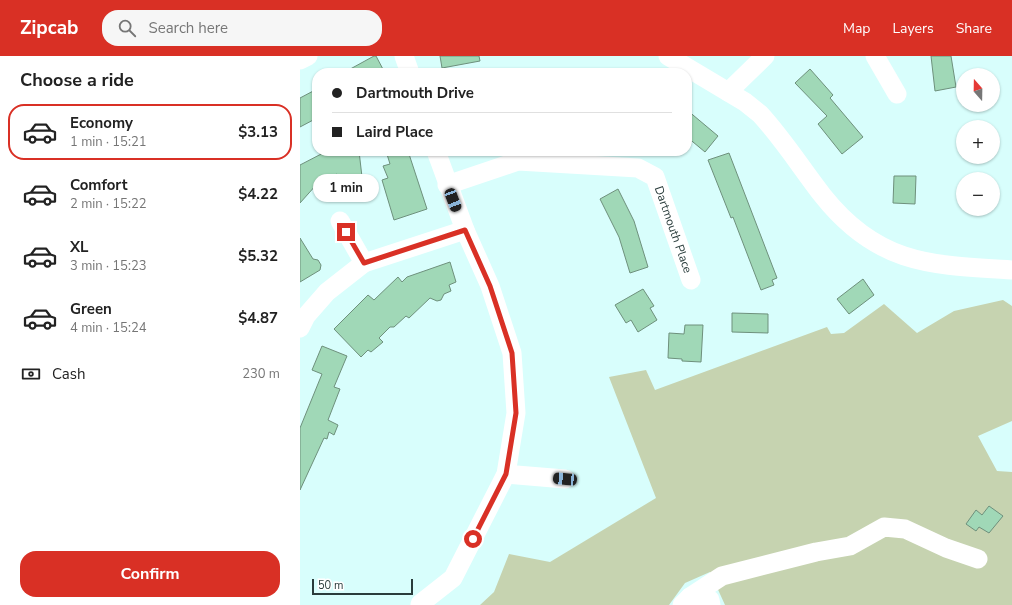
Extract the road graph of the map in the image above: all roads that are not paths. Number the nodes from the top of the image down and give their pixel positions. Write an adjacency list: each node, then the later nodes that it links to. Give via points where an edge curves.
1 (308, 56): 6 (street)
2 (404, 56): 7 (street)
3 (668, 56): 8 (street)
4 (765, 56): 10 (street)
5 (875, 56): 11 (street)
6 (300, 60)
7 (408, 68)
8 (688, 68)
9 (692, 70): 10 (street)
10 (728, 92): 17 (street, via 760,114 838,214 870,240 906,258 926,263)
11 (897, 94)
12 (438, 156): 13 (street)
13 (447, 186): 15 (street); 18 (street, Dartmouth Place, via 518,161 638,168 655,177)
14 (340, 221): 16 (street)
15 (465, 230): 16 (street); 20 (street, via 490,286 512,353 516,413)
16 (364, 263): 19 (street, via 327,292 306,316)
17 (1012, 270)
18 (691, 280)
19 (300, 328)
20 (506, 474): 21 (street); 24 (street, via 453,578)
21 (565, 479)
22 (978, 559): 23 (street, via 905,529 884,527 850,546 722,576)
23 (686, 601): 25 (street, via 710,600)
24 (420, 604)
25 (711, 605)

